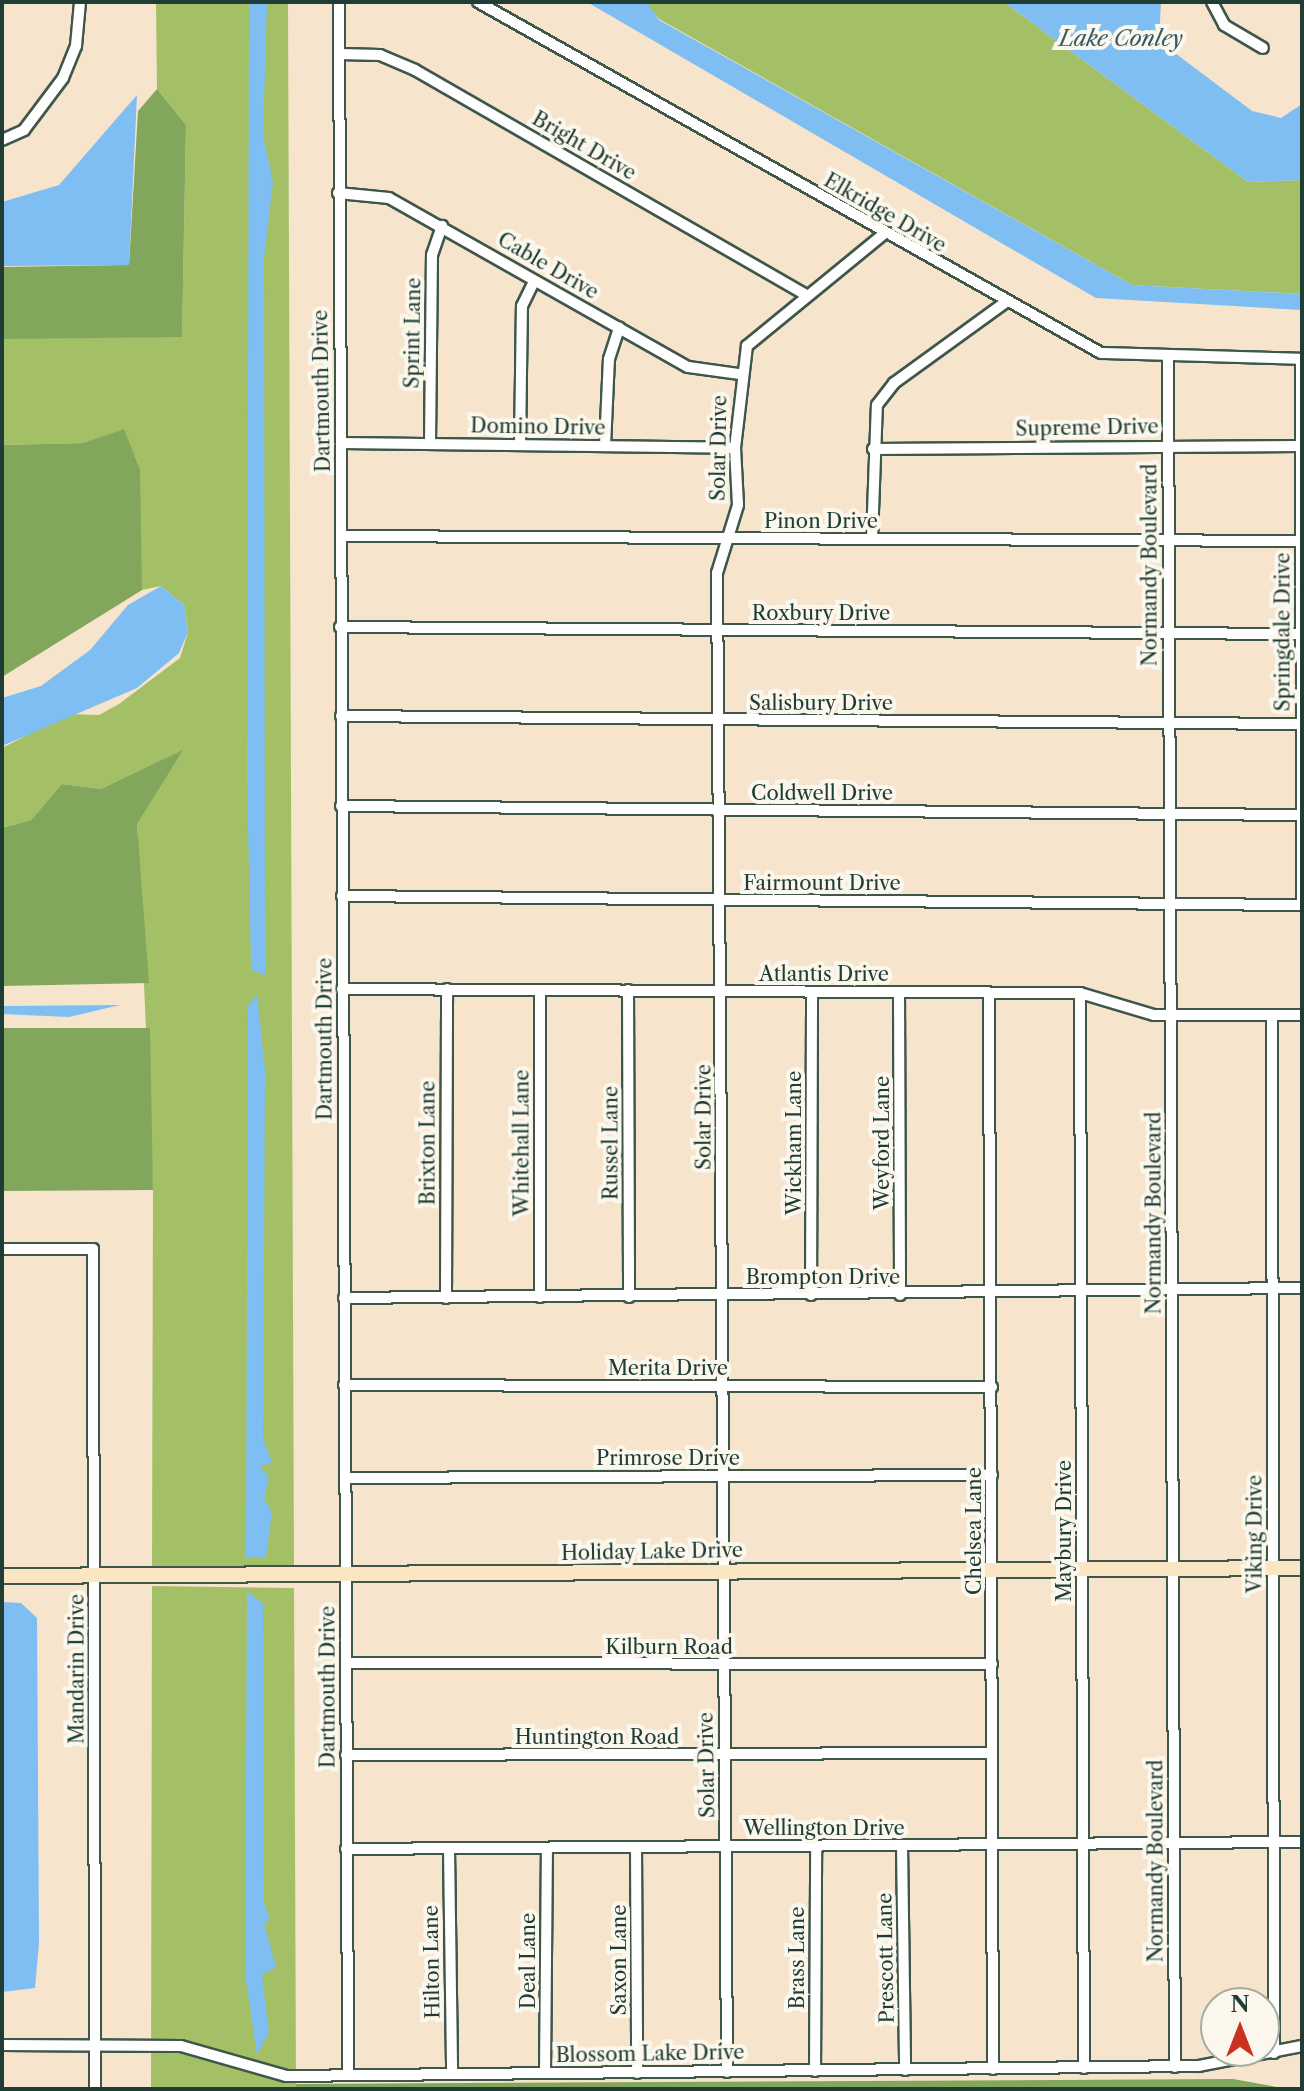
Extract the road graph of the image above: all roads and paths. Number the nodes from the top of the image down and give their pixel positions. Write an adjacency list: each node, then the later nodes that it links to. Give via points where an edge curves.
1 (80, 2): 8 (street, via 76,46 63,78 24,130)
2 (339, 2): 7 (street, Dartmouth Drive)
3 (478, 2): 5 (street, Elkridge Drive)
4 (1212, 2): 6 (street, via 1224,25)
5 (497, 7): 11 (street, Elkridge Drive)
6 (1263, 48)
7 (339, 54): 9 (street, Dartmouth Drive); 13 (street, Bright Drive, via 380,55 415,70)
8 (2, 140)
9 (338, 193): 10 (street, Cable Drive, via 389,198); 19 (street, Dartmouth Drive)
10 (442, 226): 12 (street, Cable Drive); 20 (street, Sprint Lane, via 432,255)
11 (884, 234): 13 (street, Solar Drive, via 864,258); 14 (street, Elkridge Drive)
12 (534, 281): 15 (street, Cable Drive); 21 (street, via 522,306)
13 (805, 294): 18 (street, Solar Drive, via 761,329)
14 (1006, 302): 16 (street, Elkridge Drive, via 1101,353); 26 (street, via 894,383 872,416)
15 (619, 328): 18 (street, Cable Drive, via 688,367); 23 (street, via 609,359)
16 (1168, 359): 17 (street, Elkridge Drive); 22 (street, Normandy Boulevard)
17 (1302, 359): 24 (street, Springdale Drive)
18 (739, 374): 25 (street, Solar Drive)
19 (342, 443): 20 (street, Domino Drive); 27 (street, Dartmouth Drive)
20 (430, 443): 21 (street, Domino Drive)
21 (520, 445): 23 (street, Domino Drive)
22 (1168, 445): 24 (street, Supreme Drive); 26 (street, Supreme Drive); 30 (street, Normandy Boulevard)
23 (605, 446): 25 (street, Domino Drive)
24 (1301, 446): 31 (street, Springdale Drive)
25 (735, 448): 28 (street, Solar Drive, via 738,505)
26 (873, 449): 29 (street)
27 (341, 536): 28 (street, Pinon Drive); 32 (street, Dartmouth Drive)
28 (727, 538): 29 (street, Pinon Drive); 33 (street, Solar Drive, via 717,573)
29 (872, 539): 30 (street, Pinon Drive)
30 (1168, 540): 31 (street, Pinon Drive); 34 (street, Normandy Boulevard)
31 (1301, 541): 35 (street, Springdale Drive)
32 (340, 627): 33 (street, Roxbury Drive); 36 (street, Dartmouth Drive)
33 (717, 630): 34 (street, Roxbury Drive); 37 (street, Solar Drive)
34 (1168, 633): 35 (street, Roxbury Drive); 38 (street, Normandy Boulevard)
35 (1301, 634): 39 (street, Springdale Drive)
36 (341, 716): 37 (street, Salisbury Drive); 40 (street, Dartmouth Drive)
37 (718, 720): 38 (street, Salisbury Drive); 41 (street, Solar Drive)
38 (1168, 723): 39 (street, Salisbury Drive); 42 (street, Normandy Boulevard)
39 (1302, 724): 43 (street, Springdale Drive)
40 (341, 806): 41 (street, Coldwell Drive); 44 (street, Dartmouth Drive)
41 (718, 811): 42 (street, Coldwell Drive); 45 (street, Solar Drive)
42 (1168, 814): 43 (street, Coldwell Drive); 46 (street, Normandy Boulevard)
43 (1302, 815): 47 (street, Springdale Drive)
44 (342, 896): 45 (street, Fairmount Drive); 48 (street, Dartmouth Drive)
45 (719, 900): 46 (street, Fairmount Drive); 52 (street, Solar Drive)
46 (1169, 903): 47 (street, Fairmount Drive); 57 (street, Normandy Boulevard)
47 (1302, 905)
48 (342, 989): 49 (street, Atlantis Drive); 71 (street, Dartmouth Drive)
49 (447, 989): 50 (street, Atlantis Drive); 72 (street, Brixton Lane)
50 (540, 990): 51 (street, Atlantis Drive); 69 (street, Whitehall Lane)
51 (628, 990): 52 (street, Atlantis Drive); 70 (street, Russel Lane)
52 (721, 991): 53 (street, Atlantis Drive); 68 (street, Solar Drive)
53 (812, 992): 54 (street, Atlantis Drive); 66 (street, Wickham Lane)
54 (899, 992): 55 (street, Atlantis Drive); 67 (street, Weyford Lane)
55 (989, 993): 56 (street, Atlantis Drive); 64 (street, Chelsea Lane)
56 (1080, 993): 57 (street, Atlantis Drive); 65 (street, Maybury Drive)
57 (1172, 1015): 58 (street, Atlantis Drive); 63 (street, Normandy Boulevard)
58 (1272, 1015): 59 (street, Atlantis Drive); 61 (street, Viking Drive)
59 (1302, 1015)
60 (2, 1249): 85 (street, Mandarin Drive, via 93,1249)
61 (1272, 1288): 62 (street, Brompton Drive); 63 (street, Brompton Drive); 79 (street, Viking Drive)
62 (1302, 1288)
63 (1172, 1293): 65 (street, Brompton Drive); 82 (street, Normandy Boulevard)
64 (991, 1294): 65 (street, Brompton Drive); 67 (street, Brompton Drive); 75 (street, Chelsea Lane)
65 (1081, 1294): 81 (street, Maybury Drive)
66 (811, 1295): 67 (street, Brompton Drive); 68 (street, Brompton Drive)
67 (900, 1295)
68 (723, 1296): 70 (street, Brompton Drive); 74 (street, Solar Drive)
69 (540, 1297): 70 (street, Brompton Drive); 72 (street, Brompton Drive)
70 (629, 1297)
71 (344, 1298): 72 (street, Brompton Drive); 73 (street, Dartmouth Drive)
72 (446, 1298)
73 (344, 1385): 74 (street, Merita Drive); 78 (street, Dartmouth Drive)
74 (723, 1387): 75 (street, Merita Drive); 77 (street, Solar Drive)
75 (992, 1387): 76 (street, Chelsea Lane)
76 (992, 1475): 77 (street, Primrose Drive); 83 (street, Chelsea Lane)
77 (724, 1476): 78 (street, Primrose Drive); 84 (street, Solar Drive)
78 (345, 1478): 86 (street, Dartmouth Drive)
79 (1273, 1568): 80 (street, Holiday Lake Drive); 82 (street, Holiday Lake Drive); 94 (street, Viking Drive)
80 (1302, 1568)
81 (1083, 1569): 82 (street, Holiday Lake Drive); 83 (street, Holiday Lake Drive); 97 (street, Maybury Drive)
82 (1173, 1569): 96 (street, Normandy Boulevard)
83 (992, 1570): 84 (street, Holiday Lake Drive); 89 (street, Chelsea Lane)
84 (723, 1571): 86 (street, Holiday Lake Drive); 90 (street, Solar Drive)
85 (95, 1575): 86 (street, Holiday Lake Drive); 87 (street, Holiday Lake Drive); 107 (street, Mandarin Drive)
86 (345, 1575): 88 (street, Dartmouth Drive)
87 (2, 1576)
88 (346, 1663): 90 (street, Kilburn Road); 92 (street, Dartmouth Drive)
89 (992, 1664): 90 (street, Kilburn Road); 91 (street, Chelsea Lane)
90 (724, 1666): 93 (street, Solar Drive)
91 (992, 1753): 93 (street, Huntington Road); 99 (street, Chelsea Lane)
92 (346, 1755): 93 (street, Huntington Road); 104 (street, Dartmouth Drive)
93 (725, 1755): 102 (street, Solar Drive)
94 (1273, 1842): 95 (street, Wellington Drive); 96 (street, Wellington Drive); 106 (street, Viking Drive)
95 (1302, 1842)
96 (1174, 1843): 97 (street, Wellington Drive); 112 (street, Normandy Boulevard)
97 (1084, 1844): 99 (street, Wellington Drive); 113 (street, Maybury Drive)
98 (902, 1845): 99 (street, Wellington Drive); 100 (street, Wellington Drive); 115 (street, Prescott Lane)
99 (992, 1845): 114 (street, Chelsea Lane)
100 (816, 1846): 102 (street, Wellington Drive); 116 (street, Brass Lane)
101 (636, 1847): 102 (street, Wellington Drive); 103 (street, Wellington Drive); 119 (street, Saxon Lane)
102 (726, 1847): 117 (street, Solar Drive)
103 (547, 1848): 105 (street, Wellington Drive); 118 (street, Deal Lane)
104 (346, 1849): 105 (street, Wellington Drive); 121 (street, Dartmouth Drive)
105 (449, 1849): 120 (street, Hilton Lane)
106 (1274, 1987)
107 (96, 2044): 108 (street, Blossom Lake Drive); 121 (street, Blossom Lake Drive, via 181,2046 214,2051 257,2071); 122 (street, Mandarin Drive)
108 (2, 2045)
109 (1302, 2046): 110 (street, Blossom Lake Drive)
110 (1280, 2052)
111 (1200, 2063): 112 (street, Blossom Lake Drive)
112 (1175, 2067): 113 (street, Blossom Lake Drive)
113 (1084, 2068): 114 (street, Blossom Lake Drive)
114 (993, 2069): 115 (street, Blossom Lake Drive)
115 (905, 2070): 116 (street, Blossom Lake Drive)
116 (815, 2071): 117 (street, Blossom Lake Drive)
117 (727, 2072): 119 (street, Blossom Lake Drive)
118 (545, 2073): 119 (street, Blossom Lake Drive); 120 (street, Blossom Lake Drive)
119 (637, 2073)
120 (452, 2074): 121 (street, Blossom Lake Drive)
121 (348, 2075)
122 (95, 2089)

